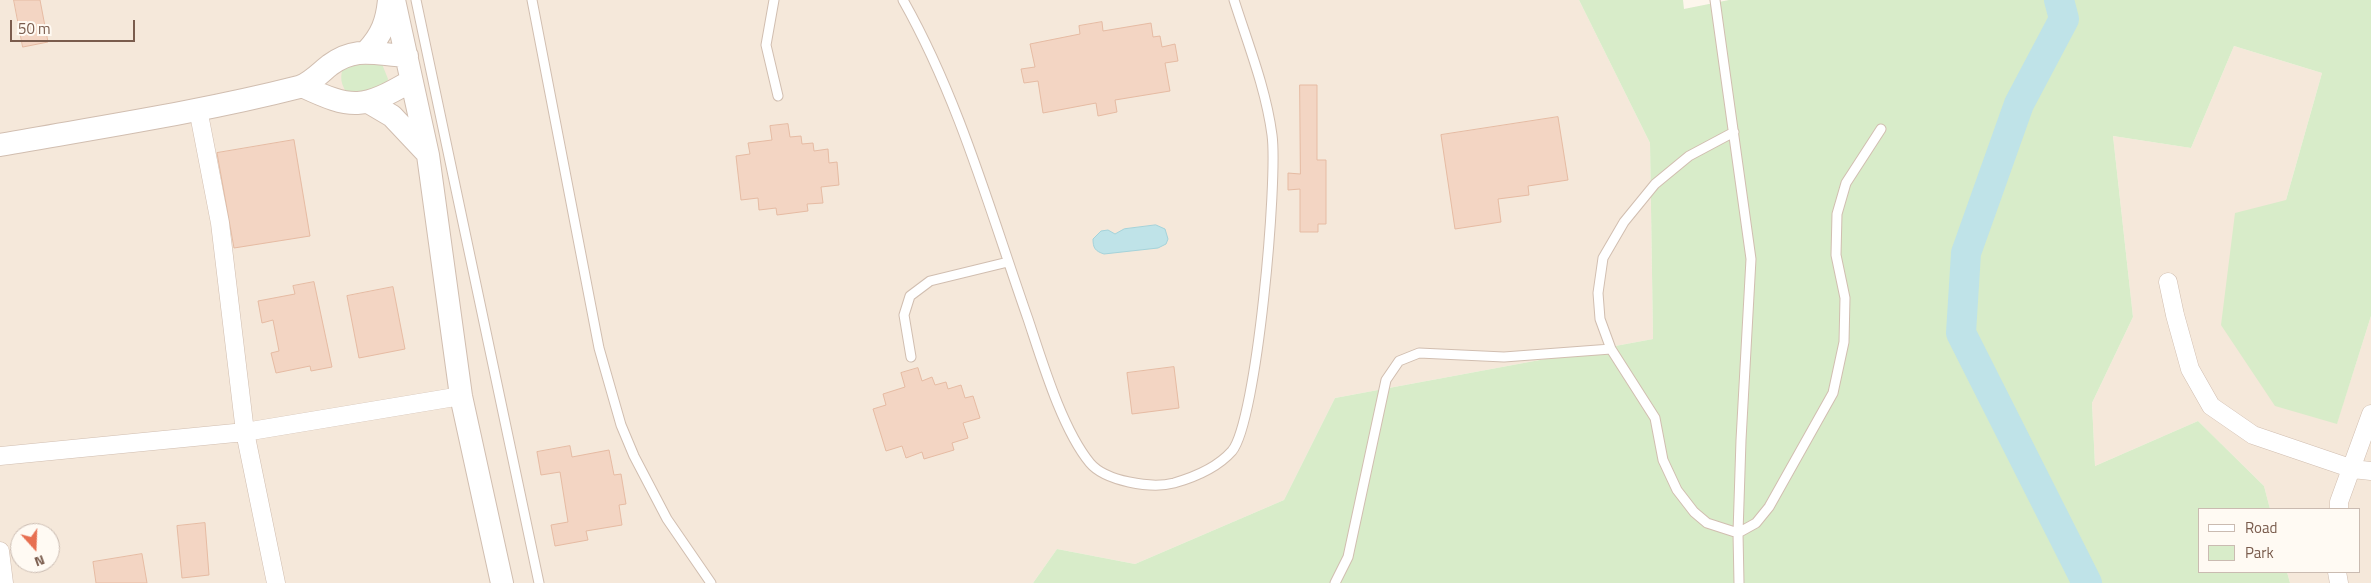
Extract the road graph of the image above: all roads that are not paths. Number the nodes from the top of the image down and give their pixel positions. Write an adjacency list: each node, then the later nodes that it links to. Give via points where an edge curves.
1 (389, 0): 9 (street, via 384,28)
2 (394, 0): 10 (street)
3 (416, 0): 36 (lane)
4 (532, 0): 37 (lane, via 600,348 622,425 634,456 667,519)
5 (774, 0): 13 (lane, via 766,45)
6 (903, 0): 20 (lane, via 955,107)
7 (1234, 0): 20 (lane, via 1264,94 1272,137 1272,204 1246,417 1233,449 1196,477 1167,485 1143,485 1112,476 1092,465 1071,436)
8 (1715, 0): 17 (lane)
9 (367, 51): 10 (street); 12 (street, via 338,60)
10 (407, 56): 11 (street)
11 (411, 81): 14 (street); 19 (street)
12 (302, 86): 14 (street, via 330,99); 15 (street)
13 (778, 96)
14 (370, 103): 19 (street, via 392,116)
15 (198, 108): 18 (street); 26 (street, via 220,223)
16 (1881, 128): 31 (lane, via 1846,183 1837,214 1836,255 1845,298 1844,342 1832,392 1769,507 1756,523)
17 (1734, 132): 22 (lane, via 1689,156 1655,184 1624,222 1603,258 1598,293 1600,319); 31 (lane, via 1752,259)
18 (0, 145)
19 (428, 156): 24 (street)
20 (1008, 262): 23 (lane, via 930,281 910,296 904,315)
21 (2168, 282): 28 (street, via 2190,369 2211,406 2253,435)
22 (1611, 349): 31 (lane, via 1655,418 1663,460 1677,490 1707,523); 38 (lane, via 1504,357 1419,353 1400,361 1386,380 1348,557)
23 (910, 357)
24 (461, 396): 26 (street); 35 (street)
25 (2371, 414): 28 (street)
26 (245, 432): 27 (street); 34 (street)
27 (0, 456)
28 (2353, 469): 29 (street); 30 (street)
29 (2371, 471)
30 (2339, 508)
31 (1738, 533): 39 (lane)
32 (0, 551): 33 (street)
33 (4, 583)
34 (276, 583)
35 (502, 583)
36 (539, 583)
37 (711, 583)
38 (1335, 583)
39 (1739, 583)

